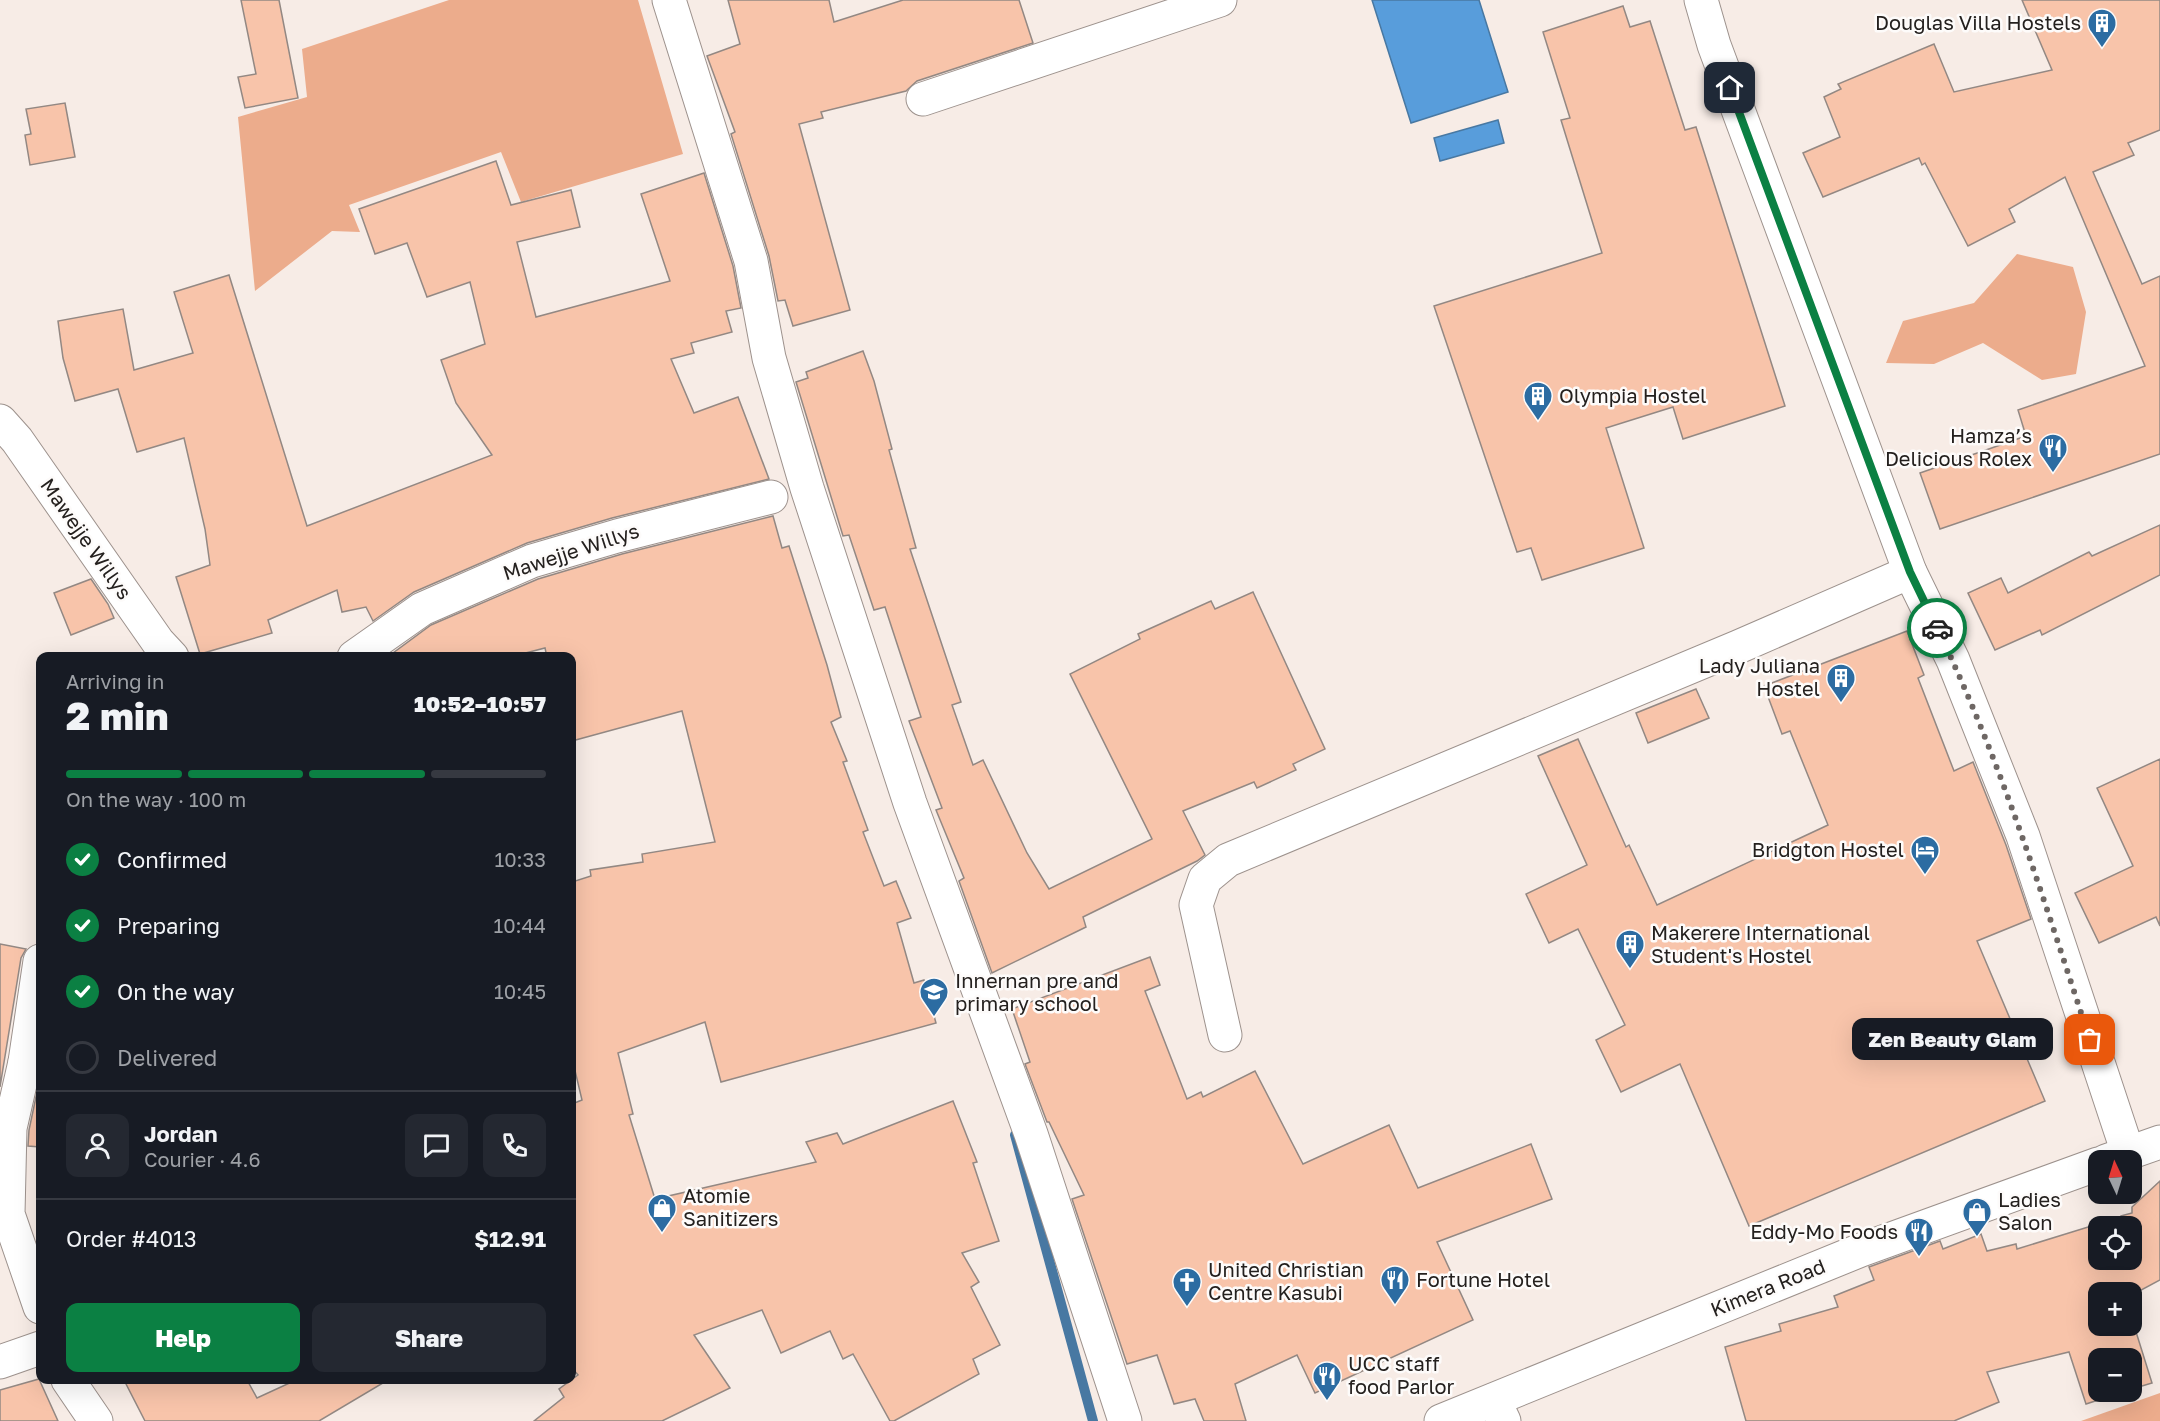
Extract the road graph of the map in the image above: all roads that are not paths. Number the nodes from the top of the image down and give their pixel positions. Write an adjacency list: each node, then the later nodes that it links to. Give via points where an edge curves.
1 (669, 0): 23 (street, via 751,261 769,358 807,488 910,803 1032,1134)
2 (1220, 0): 4 (street)
3 (1701, 0): 7 (street, via 1714,45)
4 (923, 99)
5 (0, 421): 8 (street, Mawejje Willys)
6 (771, 497): 9 (street, Mawejje Willys, via 532,561 422,609)
7 (1910, 572): 11 (street, via 1228,860 1205,879 1196,905); 14 (street, via 1953,660 2023,836)
8 (167, 652)
9 (361, 652)
10 (36, 1017): 12 (street)
11 (1225, 1035)
12 (33, 1059): 17 (street, via 10,1128 8,1214)
13 (2160, 1142): 15 (street, Kimera Road)
14 (2109, 1150)
15 (2137, 1150)
16 (2088, 1167): 21 (street, Kimera Road, via 1861,1250)
17 (36, 1295)
18 (36, 1349): 19 (street)
19 (0, 1362)
20 (71, 1384): 22 (street)
21 (1499, 1410): 24 (street, Kimera Road)
22 (96, 1421)
23 (1125, 1421)
24 (1441, 1421)

